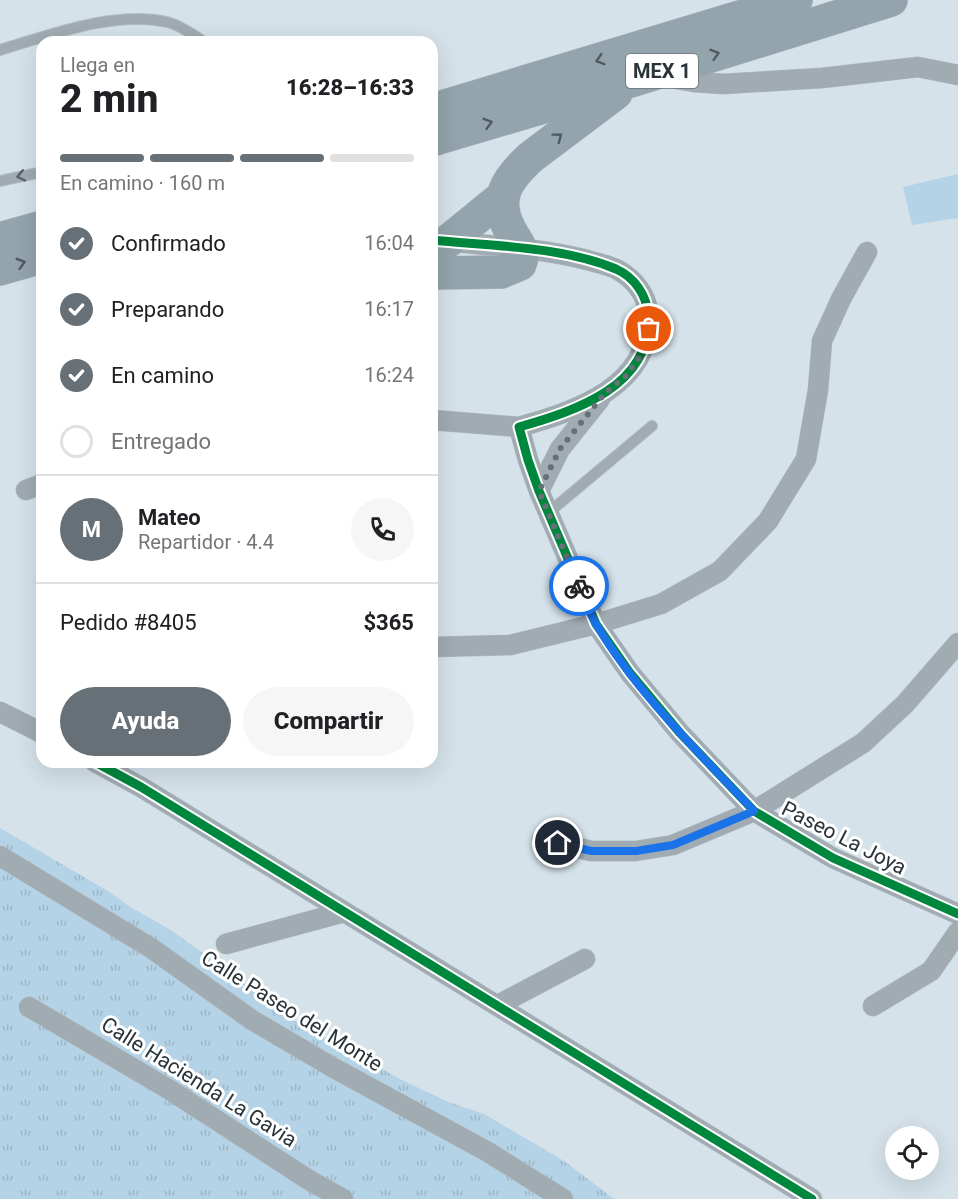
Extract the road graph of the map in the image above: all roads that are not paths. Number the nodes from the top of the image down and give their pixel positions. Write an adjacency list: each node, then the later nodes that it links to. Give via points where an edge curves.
1 (796, 0): 9 (highway, MEX 1, one-way to 9)
2 (891, 0): 8 (highway, MEX 1, one-way to 2)
3 (49, 36): 4 (lane, via 95,23 138,19 169,23)
4 (193, 36)
5 (36, 40): 6 (lane)
6 (0, 50)
7 (958, 75): 8 (street, via 918,67 723,84)
8 (643, 77): 10 (highway, MEX 1, one-way to 8); 13 (highway, one-way to 8, via 525,162)
9 (438, 108)
10 (438, 138)
11 (36, 173): 12 (lane, one-way to 12)
12 (0, 181)
13 (501, 198): 16 (highway); 17 (highway, via 505,219)
14 (36, 229): 15 (highway)
15 (0, 239)
16 (440, 241): 17 (street)
17 (522, 249): 21 (highway, via 520,264 508,270); 24 (street, via 593,262 618,270 638,285 647,306 649,329 641,355 626,376)
18 (867, 252): 30 (street, via 822,341 806,459 768,521 720,571 661,604)
19 (36, 258): 20 (highway, one-way to 19)
20 (0, 269)
21 (438, 273)
22 (36, 282): 23 (highway)
23 (0, 291)
24 (605, 393): 27 (street, via 559,416); 28 (street, via 560,449)
25 (438, 420): 27 (street)
26 (652, 426): 29 (lane)
27 (519, 427): 28 (street, Paseo La Joya)
28 (539, 491): 29 (street, Paseo La Joya)
29 (548, 513): 30 (street, Paseo La Joya)
30 (596, 624): 32 (street, via 510,645); 36 (street, Paseo La Joya, via 680,733)
31 (958, 643): 36 (street, via 905,704 863,742)
32 (438, 647)
33 (0, 712): 34 (street)
34 (36, 730)
35 (106, 768): 39 (street)
36 (754, 811): 37 (street, via 673,845 636,851 591,851); 40 (street, Paseo La Joya, via 833,858)
37 (542, 839)
38 (0, 856): 48 (street, Calle Paseo del Monte, via 151,948 252,1020 488,1152)
39 (344, 912): 42 (street); 44 (street)
40 (958, 914)
41 (958, 932): 45 (street, via 931,970)
42 (226, 944)
43 (585, 959): 44 (street)
44 (498, 1005): 49 (street)
45 (873, 1006)
46 (29, 1007): 47 (street, Calle Hacienda La Gavia)
47 (343, 1199)
48 (563, 1199)
49 (812, 1199)

